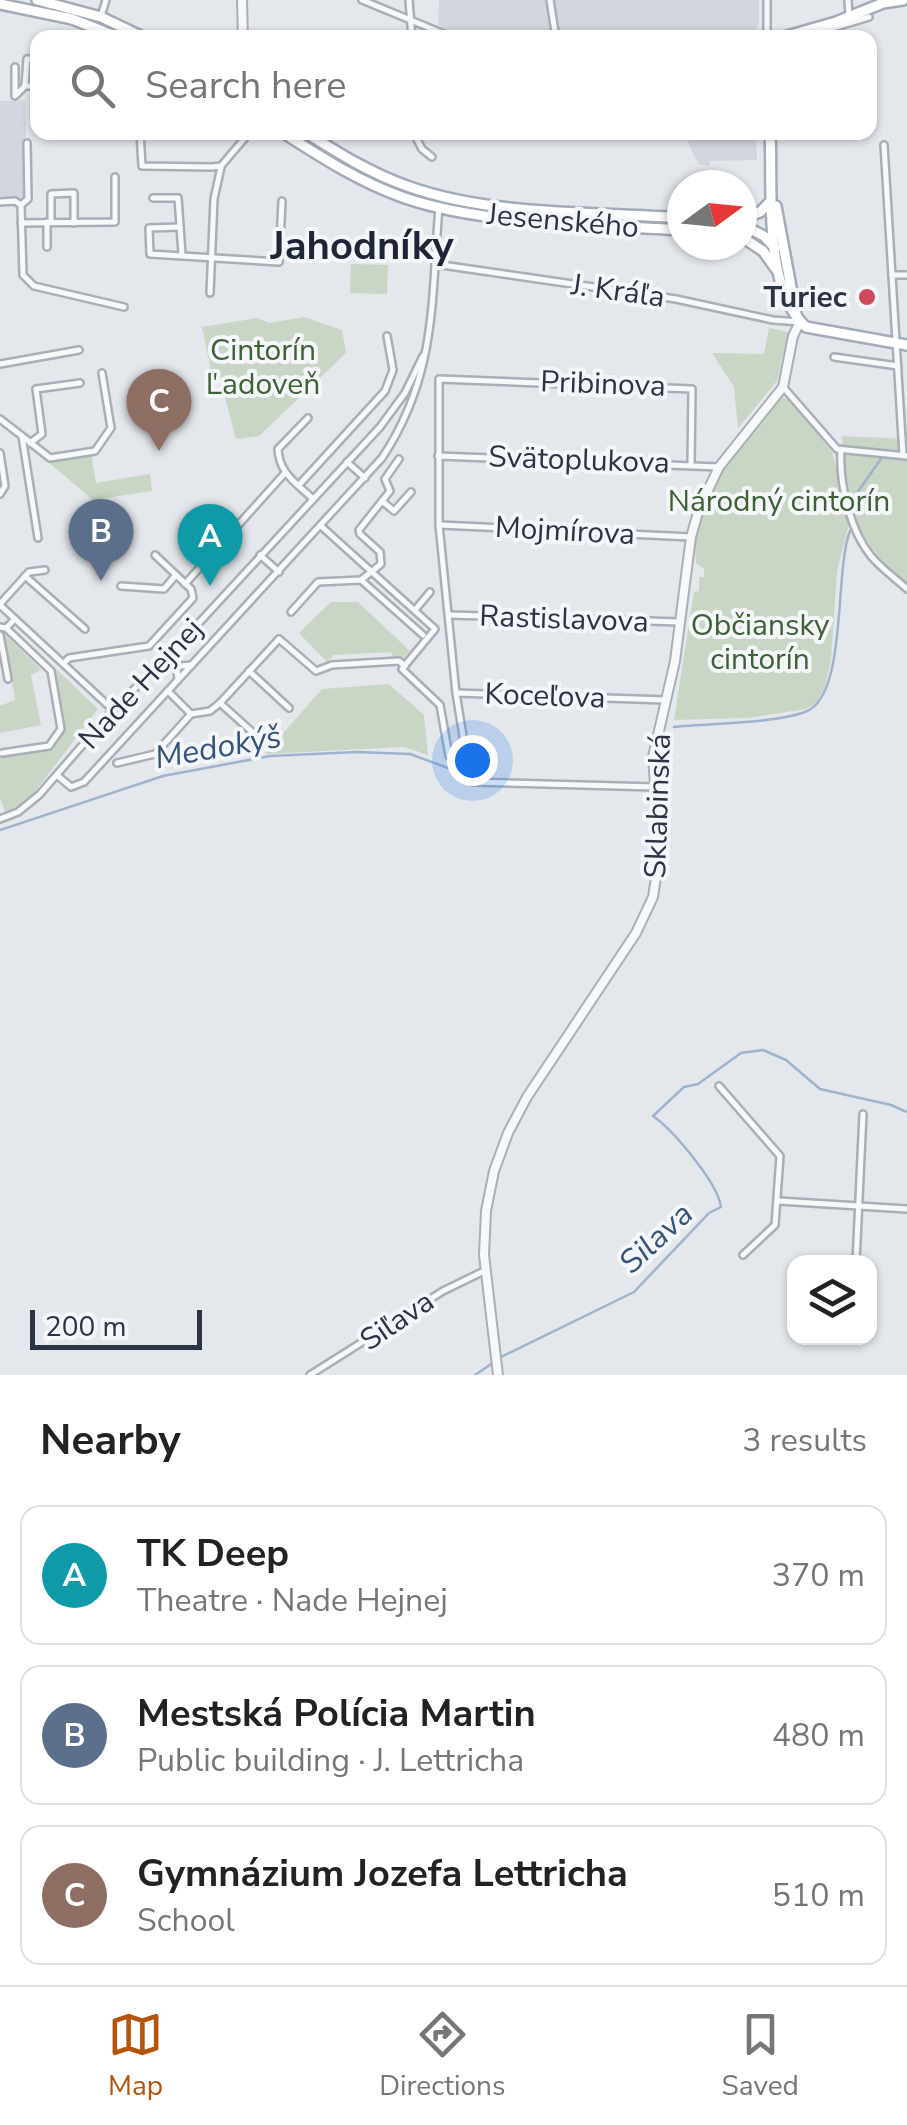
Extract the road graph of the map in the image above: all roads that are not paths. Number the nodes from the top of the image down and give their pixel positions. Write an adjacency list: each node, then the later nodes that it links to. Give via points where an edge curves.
1 (37, 0): 14 (main road)
2 (106, 0): 14 (street)
3 (242, 0): 17 (street)
4 (362, 0): 12 (street)
5 (409, 0): 12 (street)
6 (550, 0): 20 (street)
7 (768, 0): 21 (street)
8 (848, 0): 13 (street)
9 (903, 0): 11 (main road)
10 (0, 4): 14 (main road)
11 (868, 16): 13 (main road); 23 (street)
12 (408, 17): 18 (street); 19 (street)
13 (849, 18): 22 (main road)
14 (100, 24): 15 (main road); 16 (main road)
15 (109, 30)
16 (119, 30)
17 (243, 30)
18 (410, 30)
19 (436, 30)
20 (555, 30)
21 (768, 30)
22 (808, 30)
23 (824, 30)
24 (30, 59): 26 (street)
25 (15, 67): 26 (street, via 16,96)
26 (25, 86): 27 (street)
27 (30, 86)
28 (140, 140): 39 (street, via 142,166)
29 (243, 140): 39 (street)
30 (295, 140): 48 (main road, Jesenského, via 362,180)
31 (319, 140): 41 (main road, Jesenského, via 382,176)
32 (417, 140): 36 (street)
33 (770, 140): 47 (main road)
34 (27, 143): 37 (street)
35 (884, 145): 64 (street)
36 (432, 157)
37 (28, 166): 38 (street); 46 (street, via 28,199)
38 (41, 166)
39 (221, 166): 61 (street)
40 (115, 177): 53 (street, via 115,222)
41 (434, 194): 43 (main road, Jesenského); 48 (main road)
42 (154, 198): 54 (street, via 178,198)
43 (451, 198): 48 (main road); 50 (main road, Jesenského)
44 (282, 201): 61 (street, via 279,262)
45 (0, 202): 46 (street)
46 (21, 206): 52 (street)
47 (773, 206): 49 (main road); 59 (main road); 63 (main road)
48 (439, 208): 55 (main road, Jesenského); 62 (street, Nade Hejnej)
49 (757, 215)
50 (667, 217)
51 (49, 222): 52 (street); 53 (street); 53 (street, via 51,194 74,194); 58 (street)
52 (21, 223): 67 (street, via 23,275 34,286)
53 (74, 223)
54 (180, 227): 60 (street); 60 (street, via 149,228 150,254)
55 (667, 229)
56 (757, 236): 59 (main road)
57 (757, 245): 63 (main road)
58 (48, 247)
59 (776, 248): 63 (main road)
60 (182, 254): 61 (street)
61 (212, 259): 66 (street)
62 (436, 264): 68 (street, J. Kráľa, via 773,320); 71 (street, Nade Hejnej)
63 (783, 269): 68 (main road)
64 (892, 275): 65 (street); 70 (street)
65 (907, 275)
66 (210, 293)
67 (124, 307)
68 (798, 318): 70 (main road, via 806,327); 78 (street)
69 (388, 336): 95 (street, via 393,370 385,391)
70 (902, 344): 75 (street)
71 (426, 348): 90 (street, Nade Hejnej, via 398,406); 94 (street, Nade Hejnej, via 401,427)
72 (79, 350): 74 (street)
73 (834, 357): 75 (street)
74 (0, 364)
75 (898, 366): 87 (street)
76 (102, 373): 86 (street, via 111,428 94,451)
77 (80, 383): 81 (street, via 36,389)
78 (783, 387): 84 (street); 92 (street, Sklabinská)
79 (308, 418): 93 (street, via 278,449)
80 (0, 419): 82 (street)
81 (42, 434): 83 (street); 86 (street)
82 (22, 436): 83 (street); 103 (street)
83 (30, 443): 86 (street)
84 (841, 450): 87 (street); 114 (street, via 860,540)
85 (0, 453): 97 (street)
86 (46, 455)
87 (905, 455)
88 (438, 456): 91 (street, Svätoplukova); 91 (street, Pribinova, via 438,378 692,389); 100 (street)
89 (399, 459): 99 (street, via 384,478 390,490)
90 (347, 462): 94 (street); 98 (street, Nade Hejnej)
91 (690, 464): 92 (street, Svätoplukova)
92 (719, 467): 102 (street, Sklabinská)
93 (285, 473): 95 (street); 112 (street)
94 (365, 478): 101 (street, Nade Hejnej)
95 (299, 486): 98 (street)
96 (410, 492): 99 (street, via 394,511)
97 (0, 494)
98 (313, 498): 105 (street, Nade Hejnej)
99 (382, 501): 108 (street, via 359,530 380,552 382,564)
100 (439, 525): 102 (street, Mojmírova); 119 (street)
101 (321, 526): 107 (street, Nade Hejnej); 108 (street)
102 (691, 537): 121 (street, Sklabinská)
103 (38, 538)
104 (155, 555): 110 (street)
105 (260, 555): 107 (street); 126 (street, Nade Hejnej)
106 (45, 570): 109 (street)
107 (279, 572): 129 (street, Nade Hejnej)
108 (372, 574): 111 (street); 117 (street)
109 (24, 576): 116 (street); 123 (street)
110 (176, 576): 112 (street); 113 (street, via 164,589)
111 (361, 580): 118 (street, via 318,582); 124 (street)
112 (185, 584): 127 (street, via 193,598 149,646)
113 (122, 586)
114 (907, 589)
115 (430, 592): 117 (street)
116 (0, 604): 120 (street)
117 (415, 610): 130 (street, via 435,630)
118 (291, 612)
119 (448, 615): 121 (street, Rastislavova); 135 (street)
120 (15, 619): 122 (street); 127 (street)
121 (680, 622): 136 (street, Sklabinská)
122 (3, 627): 142 (street, via 50,670 61,729 50,746)
123 (85, 628)
124 (422, 634)
125 (0, 636): 132 (street)
126 (172, 651): 128 (street, Nade Hejnej); 129 (street, via 180,666)
127 (64, 663): 139 (street)
128 (161, 663): 133 (street, via 178,668); 139 (street, Nade Hejnej)
129 (192, 665): 133 (street, Nade Hejnej)
130 (404, 668): 131 (street, via 399,661 316,672 279,639); 143 (street, via 440,705)
131 (249, 671): 137 (street); 138 (street)
132 (8, 679)
133 (178, 680): 134 (street, Nade Hejnej)
134 (168, 691): 140 (street); 145 (street, Nade Hejnej, via 80,785)
135 (456, 692): 136 (street, Koceľova); 146 (street, Koceľova, via 474,782)
136 (666, 700): 146 (street, Sklabinská, via 655,743)
137 (220, 702): 140 (street); 141 (street)
138 (289, 708)
139 (113, 710): 145 (street, Nade Hejnej)
140 (191, 714): 144 (street, via 155,754)
141 (261, 740)
142 (2, 753)
143 (449, 756)
144 (117, 764)
145 (58, 776): 147 (street, Nade Hejnej, via 24,808)
146 (655, 787): 155 (street, Sklabinská, via 660,852 653,897 514,1121 486,1211)
147 (0, 818)
148 (720, 1086): 150 (street, via 780,1156)
149 (863, 1114): 151 (street)
150 (779, 1201): 151 (street); 153 (street, via 775,1225)
151 (858, 1206): 152 (street); 154 (street)
152 (907, 1209)
153 (743, 1255)
154 (856, 1255)
155 (484, 1270): 156 (street, Sklabinská); 157 (street, Siľava)
156 (497, 1372)
157 (310, 1375)

